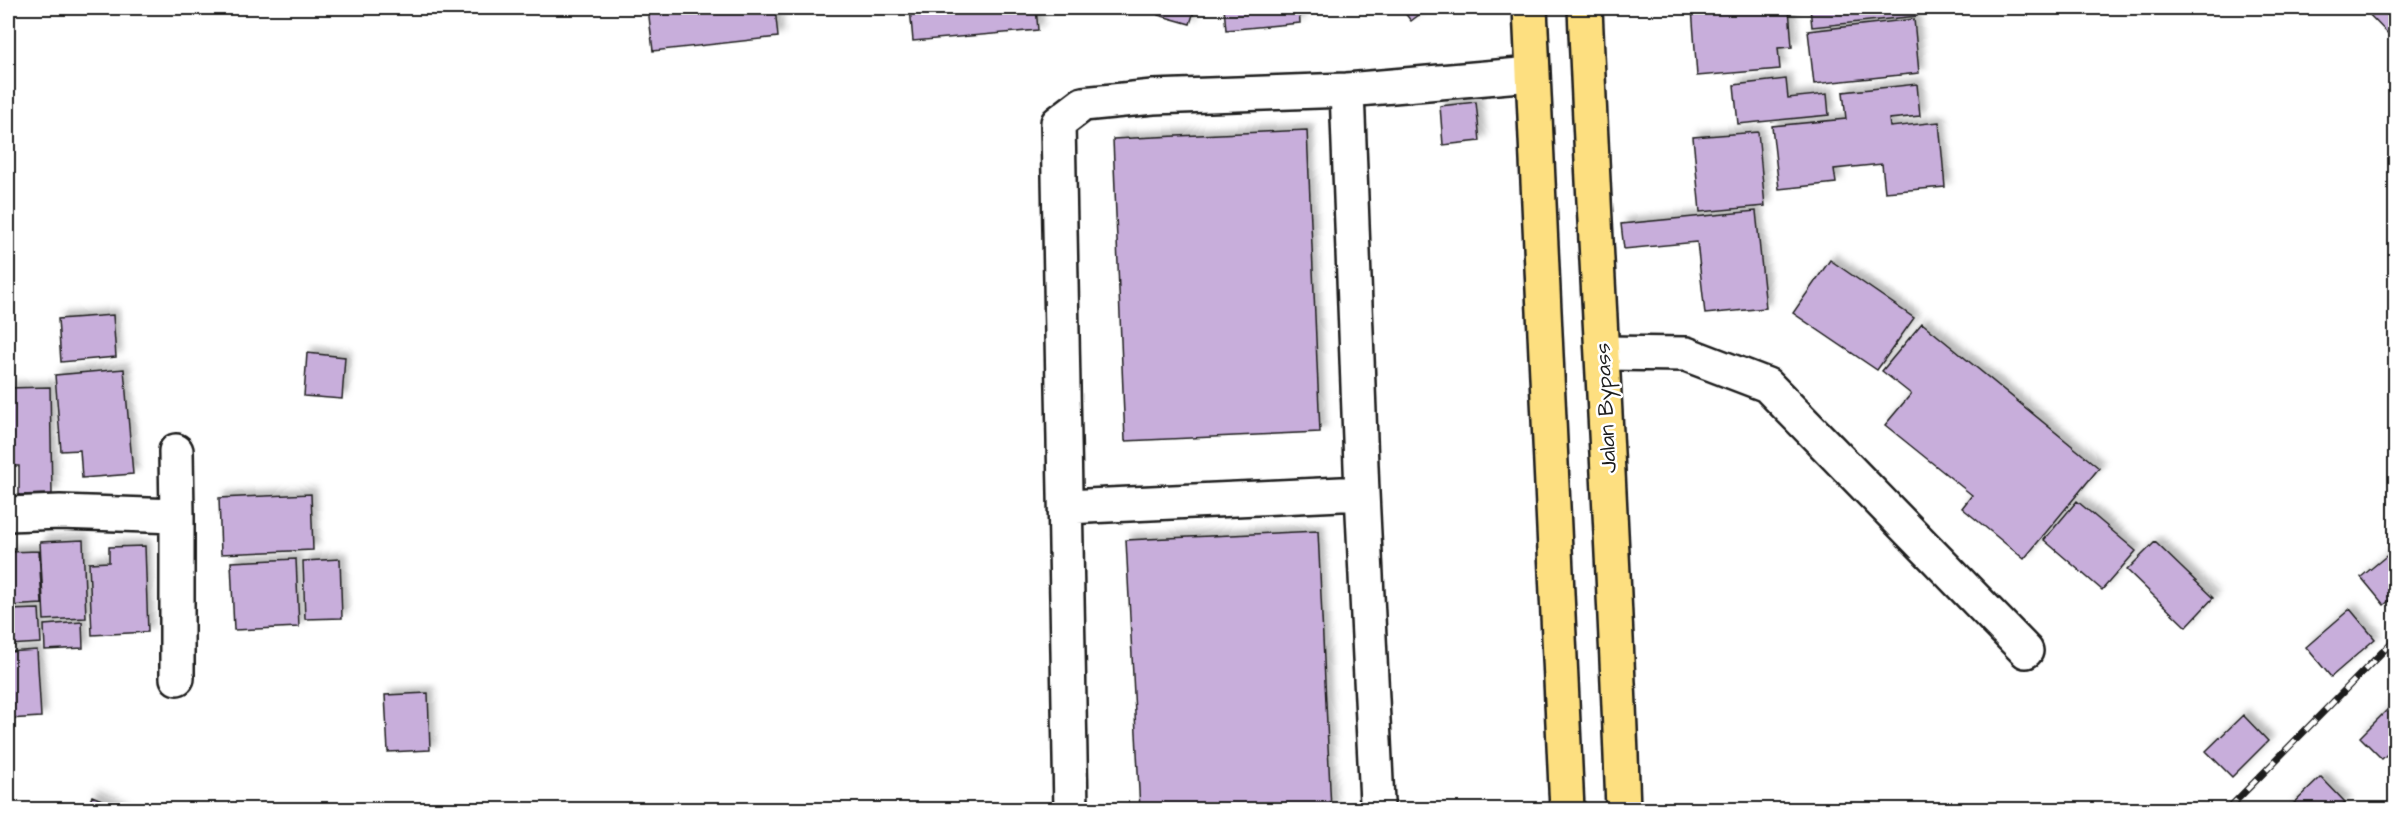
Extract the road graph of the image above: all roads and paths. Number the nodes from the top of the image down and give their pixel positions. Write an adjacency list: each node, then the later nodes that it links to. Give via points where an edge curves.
1 (1530, 8): 3 (highway)
2 (1585, 8): 5 (highway, Jalan Bypass)
3 (1532, 74): 4 (street); 15 (highway)
4 (1347, 90): 7 (street); 8 (street, via 1153,97 1083,104 1058,123)
5 (1604, 353): 11 (street, via 1686,354 1767,385); 16 (highway, Jalan Bypass)
6 (176, 451): 10 (street)
7 (1362, 493): 8 (street); 13 (street)
8 (1066, 507): 14 (street)
9 (8, 514): 10 (street)
10 (177, 516): 12 (street)
11 (2026, 651)
12 (177, 678)
13 (1377, 802)
14 (1071, 810)
15 (1567, 810)
16 (1623, 810)

